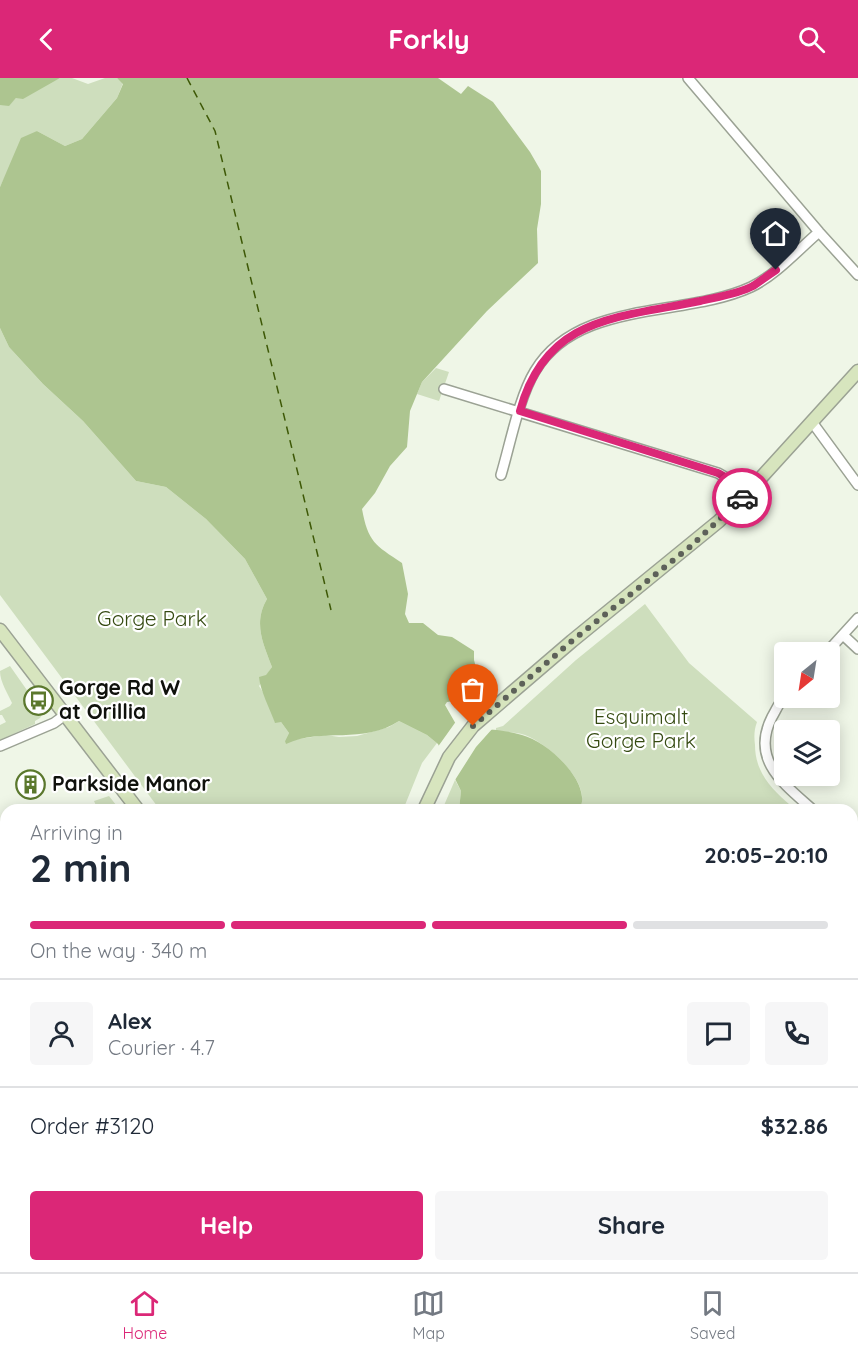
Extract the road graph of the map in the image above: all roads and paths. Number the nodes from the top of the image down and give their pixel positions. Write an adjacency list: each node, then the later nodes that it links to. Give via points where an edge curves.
1 (688, 78): 2 (street)
2 (819, 232): 3 (street); 6 (street, via 752,286 724,296 613,319 572,334 535,370)
3 (858, 275)
4 (858, 371): 7 (main road)
5 (444, 389): 6 (street)
6 (520, 411): 8 (street); 10 (street, via 718,473)
7 (812, 422): 9 (street); 10 (main road)
8 (501, 475)
9 (858, 485)
10 (749, 491): 20 (main road, via 691,546 484,715 440,773)
11 (858, 618): 13 (street)
12 (0, 630): 17 (main road)
13 (843, 635): 14 (street); 15 (street)
14 (836, 642)
15 (858, 649)
16 (778, 708): 21 (street, via 765,734 768,764)
17 (65, 715): 18 (street); 19 (main road)
18 (0, 747)
19 (133, 804)
20 (427, 804)
21 (806, 804)

